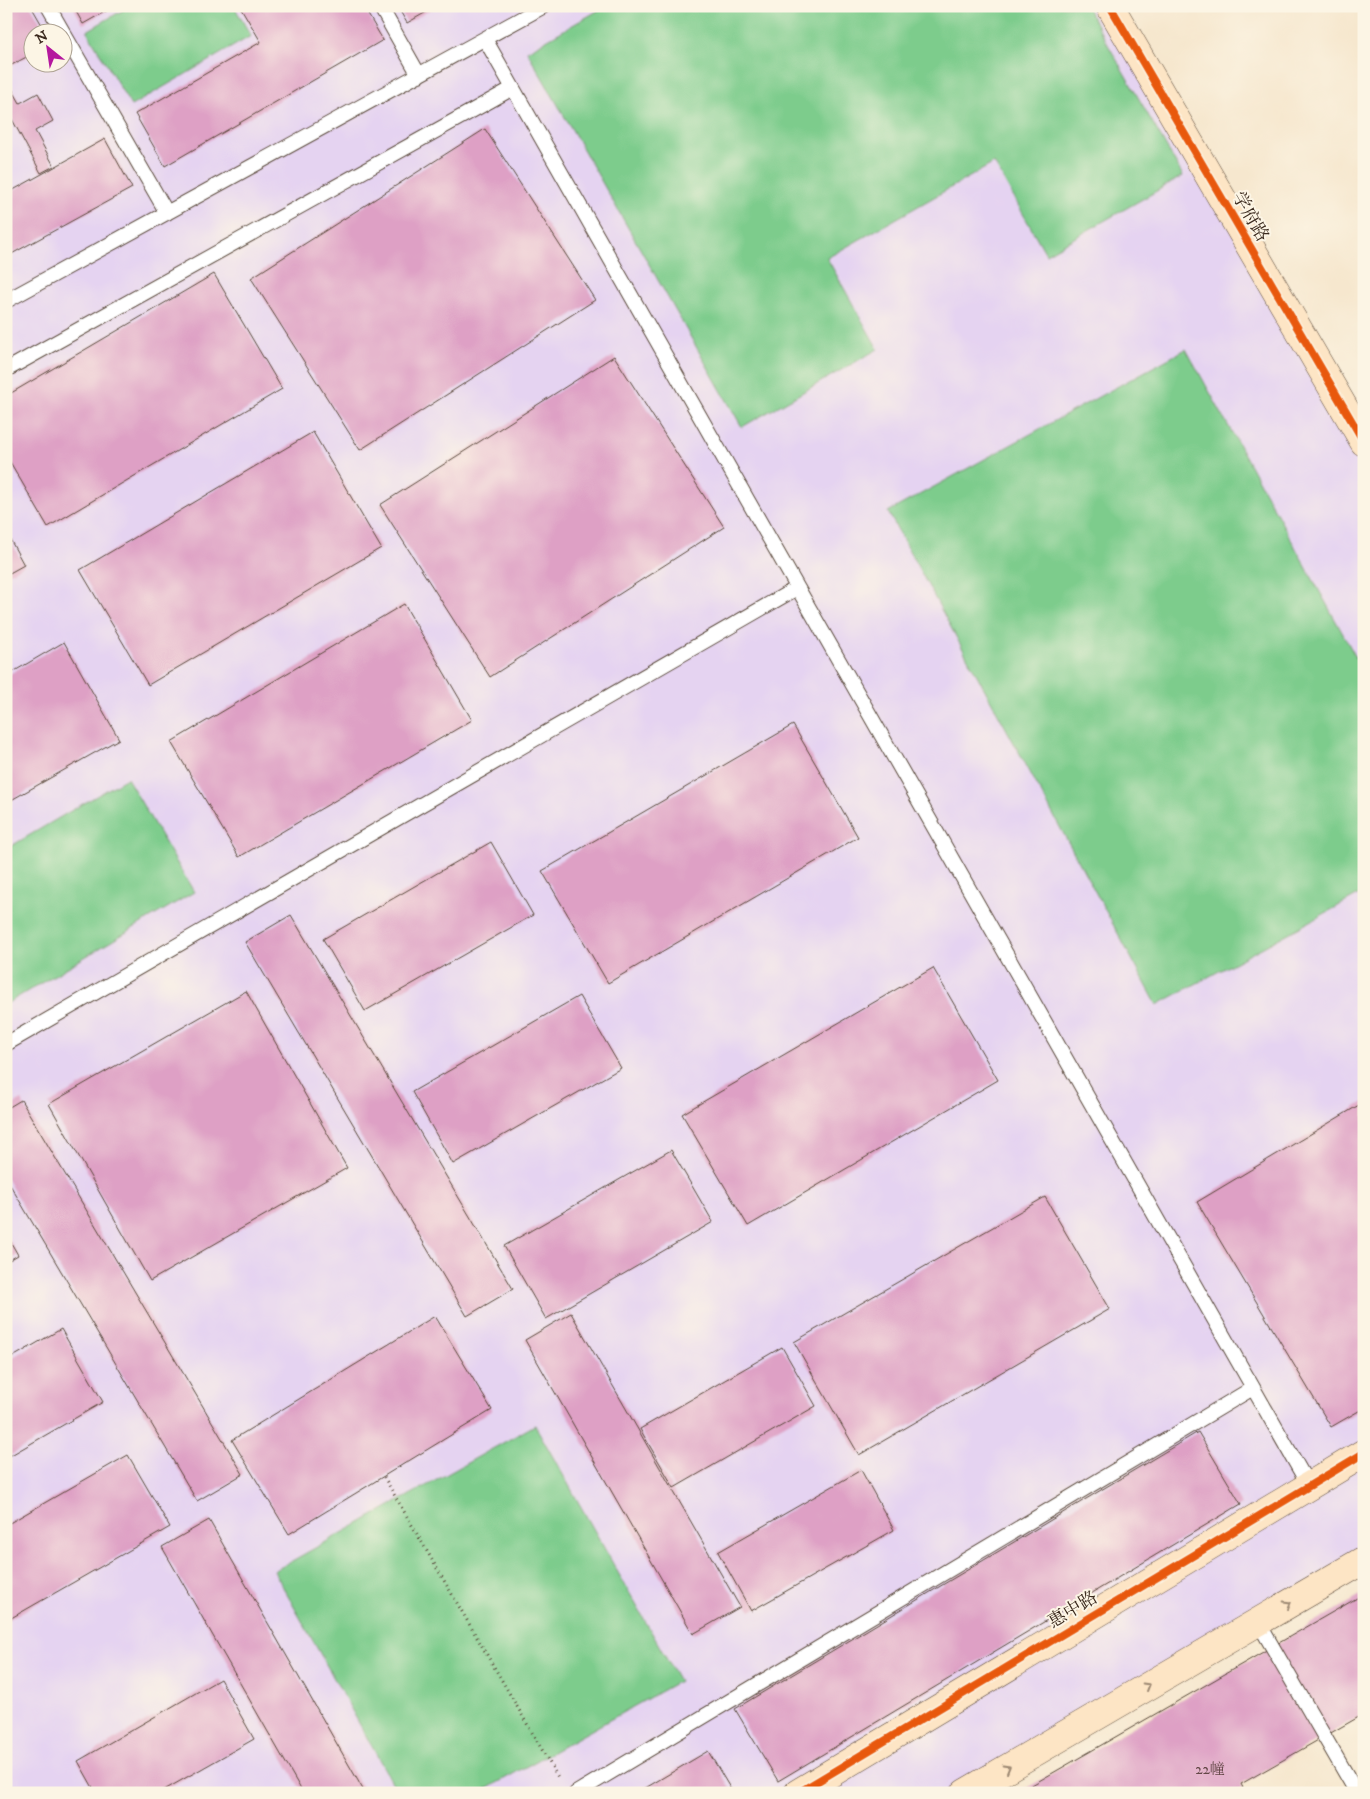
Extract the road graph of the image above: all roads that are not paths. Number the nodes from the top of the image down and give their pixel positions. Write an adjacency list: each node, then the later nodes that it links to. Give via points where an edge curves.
1 (48, 6): 8 (lane)
2 (380, 6): 6 (lane)
3 (544, 6): 5 (lane)
4 (1110, 6): 11 (street, 学府路)
5 (485, 38): 6 (lane); 7 (lane)
6 (419, 75): 8 (lane)
7 (513, 88): 10 (lane); 12 (lane)
8 (167, 213): 9 (lane)
9 (6, 301)
10 (6, 370)
11 (1364, 442)
12 (797, 588): 13 (lane); 14 (lane)
13 (6, 1044)
14 (1253, 1388): 16 (lane); 19 (lane)
15 (1364, 1453): 16 (street, 惠中路)
16 (1309, 1486): 20 (street, 惠中路)
17 (1364, 1560): 18 (street, one-way to 17)
18 (1258, 1622): 21 (street, one-way to 18); 22 (lane)
19 (576, 1793)
20 (798, 1793)
21 (965, 1793)
22 (1356, 1793)

